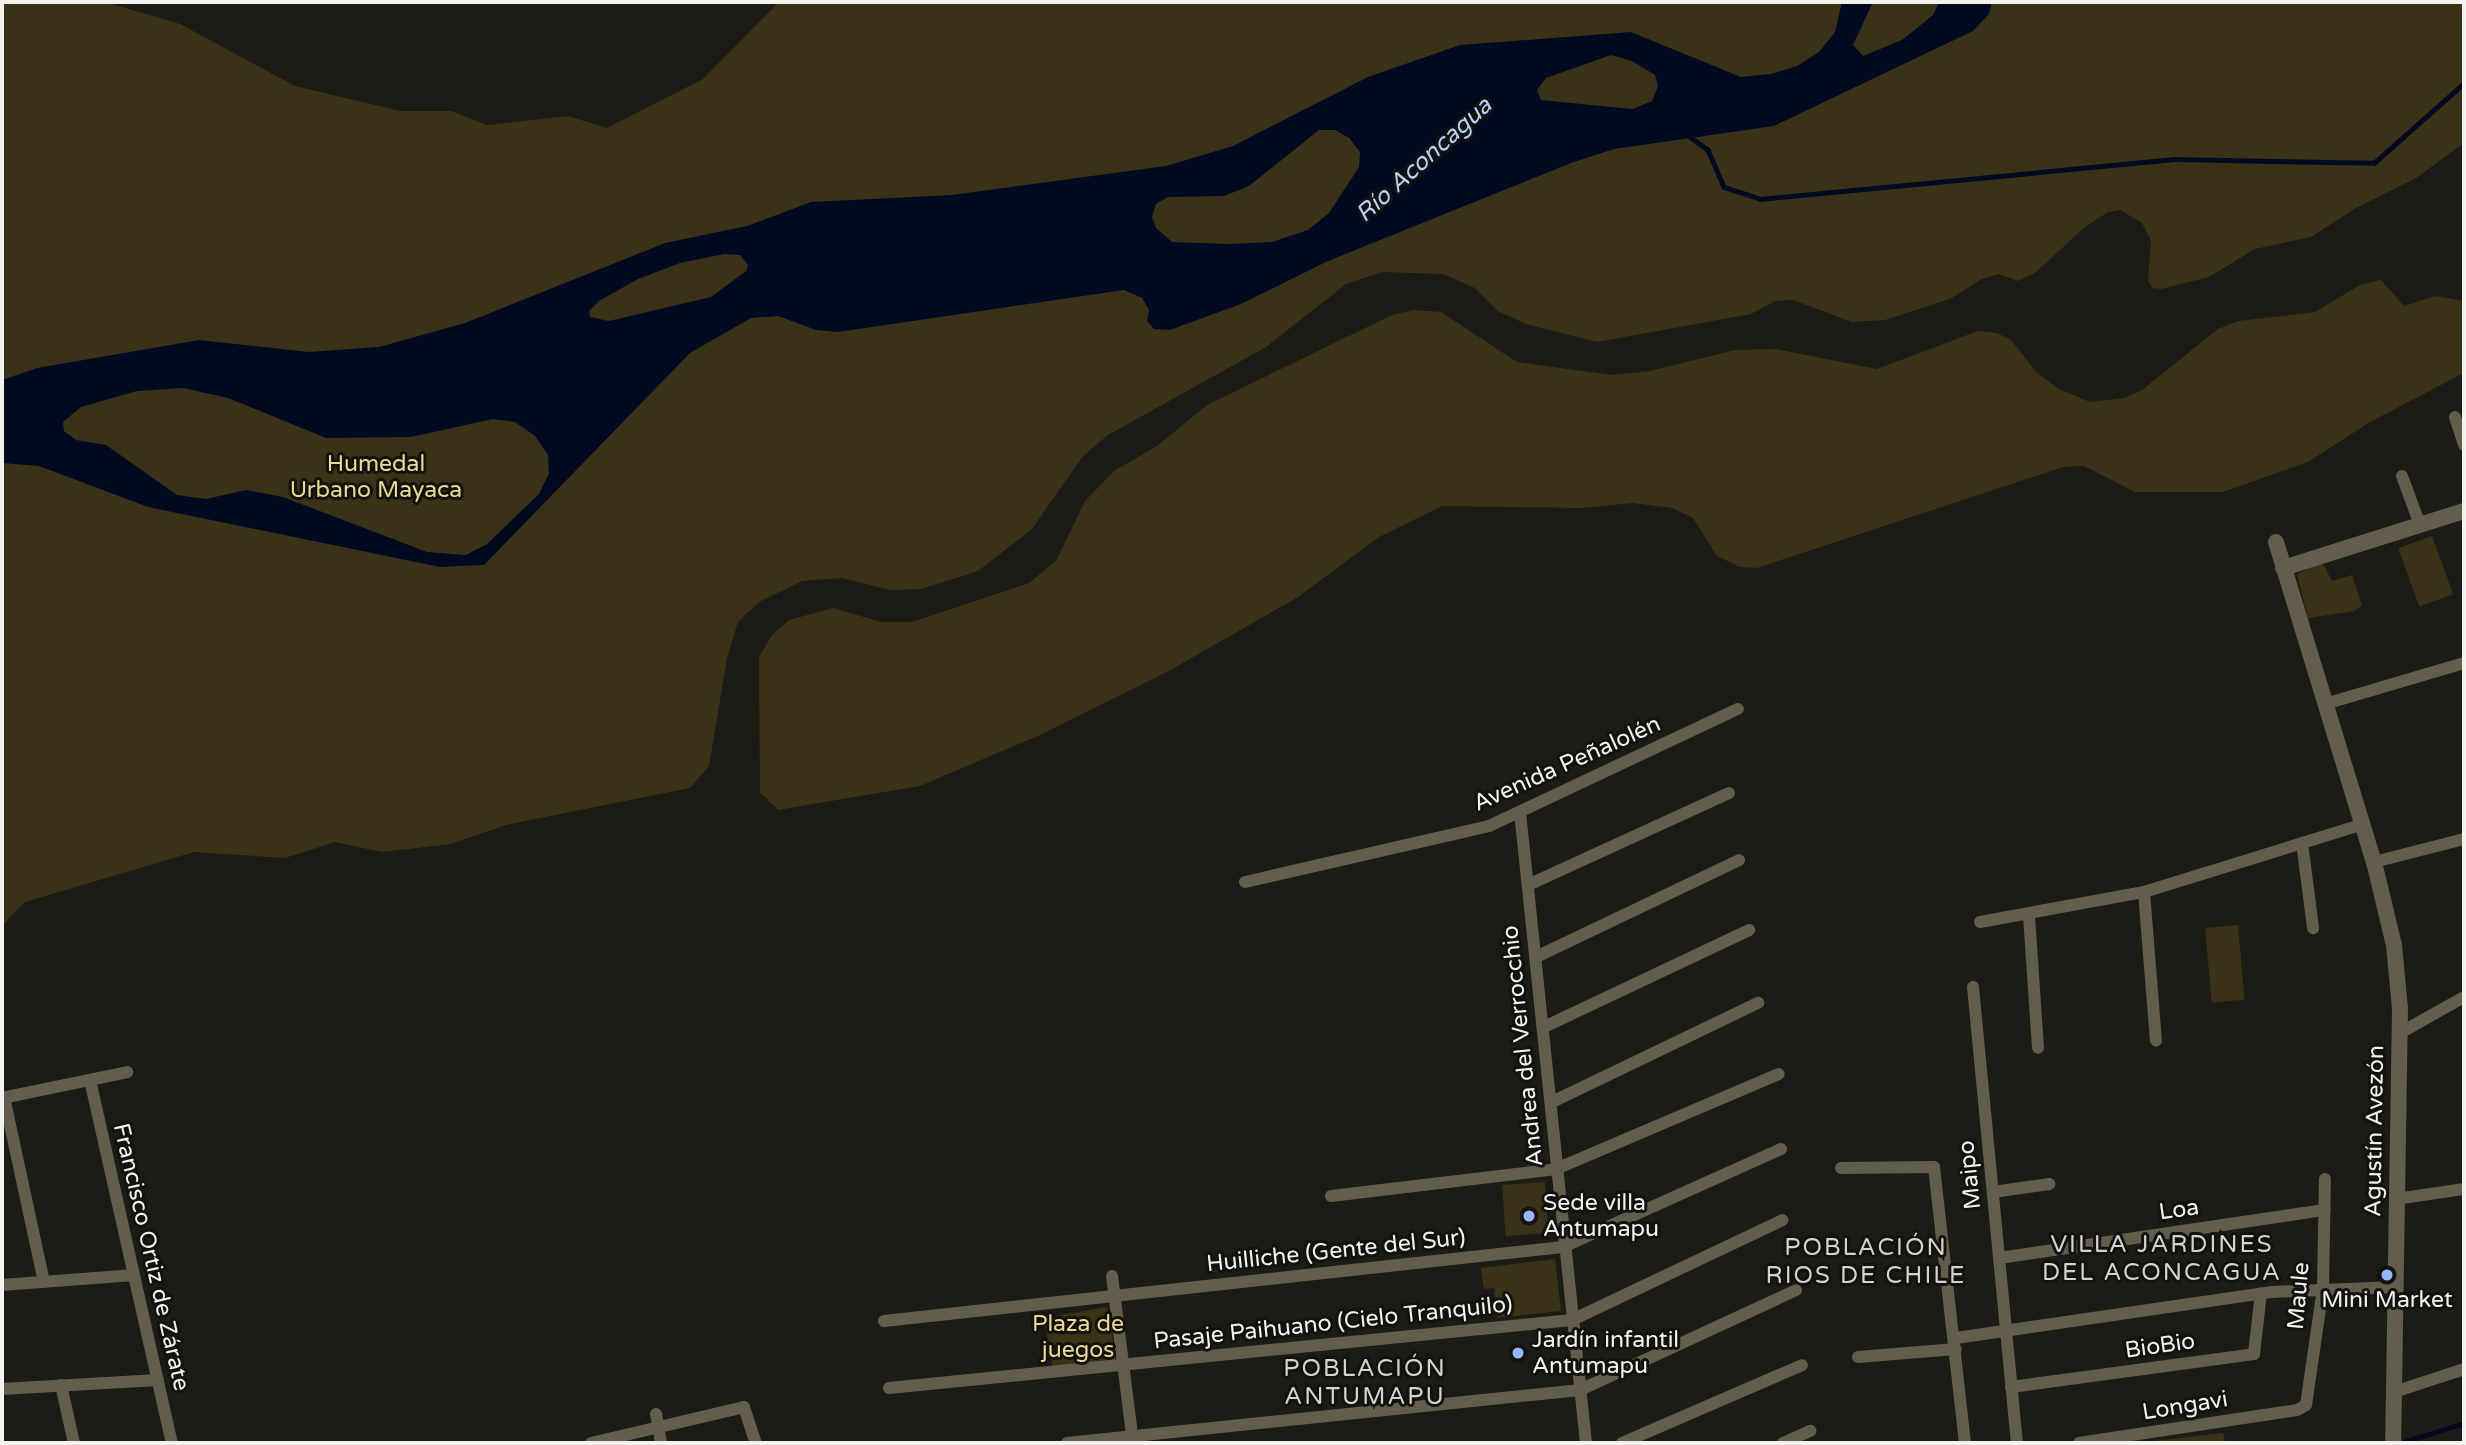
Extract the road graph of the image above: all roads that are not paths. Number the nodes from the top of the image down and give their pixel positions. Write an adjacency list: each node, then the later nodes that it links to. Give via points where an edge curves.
1 (2455, 417): 2 (street)
2 (2464, 445)
3 (2402, 476): 5 (street)
4 (2464, 511): 5 (street)
5 (2420, 525): 7 (street)
6 (2276, 542): 7 (street, Agustín Avezón)
7 (2283, 568): 9 (street, Agustín Avezón)
8 (2464, 663): 9 (street)
9 (2325, 704): 13 (street, Agustín Avezón)
10 (1738, 709): 12 (street, Avenida Peñalolén)
11 (1728, 793): 19 (street)
12 (1520, 813): 18 (street, Avenida Peñalolén, via 1489,826); 19 (street, Andrea del Verrocchio)
13 (2361, 825): 15 (street); 17 (street, Agustín Avezón)
14 (2464, 839): 17 (street)
15 (2302, 843): 20 (street); 23 (street)
16 (1740, 860): 25 (street)
17 (2374, 862): 30 (street, Agustín Avezón, via 2394,945)
18 (1245, 882)
19 (1528, 885): 25 (street, Andrea del Verrocchio)
20 (2144, 892): 21 (street); 31 (street)
21 (2029, 916): 22 (street); 32 (street)
22 (1980, 922)
23 (2313, 928)
24 (1749, 930): 29 (street)
25 (1536, 957): 29 (street, Andrea del Verrocchio)
26 (1973, 987): 44 (street, Maipo)
27 (2464, 997): 30 (street)
28 (1758, 1003): 37 (street)
29 (1544, 1027): 37 (street, Andrea del Verrocchio)
30 (2400, 1033): 46 (street, Agustín Avezón)
31 (2156, 1041)
32 (2038, 1048)
33 (127, 1072): 35 (street)
34 (1779, 1074): 40 (street)
35 (90, 1080): 36 (street); 51 (street, Francisco Ortiz de Zárate)
36 (3, 1098): 53 (street)
37 (1552, 1102): 40 (street, Andrea del Verrocchio)
38 (1781, 1149): 49 (street, Huilliche (Gente del Sur))
39 (1842, 1168): 63 (street, via 1934,1167)
40 (1556, 1169): 45 (street); 49 (street, Andrea del Verrocchio)
41 (2325, 1180): 47 (street, Maule)
42 (2049, 1184): 44 (street)
43 (2464, 1189): 46 (street)
44 (1993, 1192): 50 (street, Maipo)
45 (1331, 1196)
46 (2396, 1199): 55 (street, Agustín Avezón)
47 (2324, 1210): 50 (street, Loa); 56 (street, Maule)
48 (1783, 1220): 60 (street, Pasaje Paihuano (Cielo Tranquilo))
49 (1563, 1247): 59 (street, Huilliche (Gente del Sur)); 60 (street, Andrea del Verrocchio)
50 (1999, 1258): 62 (street, Maipo)
51 (134, 1275): 53 (street); 68 (street, Francisco Ortiz de Zárate)
52 (1112, 1276): 59 (street)
53 (44, 1282): 54 (street)
54 (2, 1285)
55 (2396, 1287): 56 (street); 74 (street, Agustín Avezón)
56 (2322, 1289): 58 (street); 75 (street, Maule, via 2306,1405)
57 (1796, 1290): 73 (street)
58 (2261, 1293): 62 (street); 70 (street, BioBio, via 2254,1354)
59 (1114, 1296): 61 (street, Huilliche (Gente del Sur)); 65 (street)
60 (1572, 1320): 65 (street, Pasaje Paihuano (Cielo Tranquilo)); 73 (street, Andrea del Verrocchio)
61 (884, 1321)
62 (2006, 1332): 63 (street); 70 (street, Maipo)
63 (1956, 1343): 64 (street); 89 (street)
64 (1858, 1357)
65 (1124, 1365): 71 (street, Pasaje Paihuano (Cielo Tranquilo)); 79 (street)
66 (1802, 1365): 87 (street)
67 (2464, 1369): 74 (street)
68 (158, 1380): 69 (street); 81 (street, Francisco Ortiz de Zárate)
69 (61, 1385): 72 (street); 80 (street)
70 (2011, 1387): 90 (street, Maipo)
71 (889, 1388)
72 (2, 1389)
73 (1580, 1390): 79 (street); 86 (street, Andrea del Verrocchio)
74 (2394, 1392): 92 (street, Agustín Avezón)
75 (2297, 1410): 91 (street, Longavi)
76 (656, 1414): 77 (street)
77 (658, 1429): 82 (street); 83 (street); 84 (street, via 744,1407)
78 (1810, 1431): 88 (street)
79 (1133, 1439): 85 (street)
80 (74, 1443)
81 (172, 1443)
82 (592, 1443)
83 (661, 1443)
84 (756, 1443)
85 (1068, 1443)
86 (1586, 1443)
87 (1622, 1443)
88 (1783, 1443)
89 (1965, 1443)
90 (2017, 1443)
91 (2079, 1443)
92 (2393, 1443)

